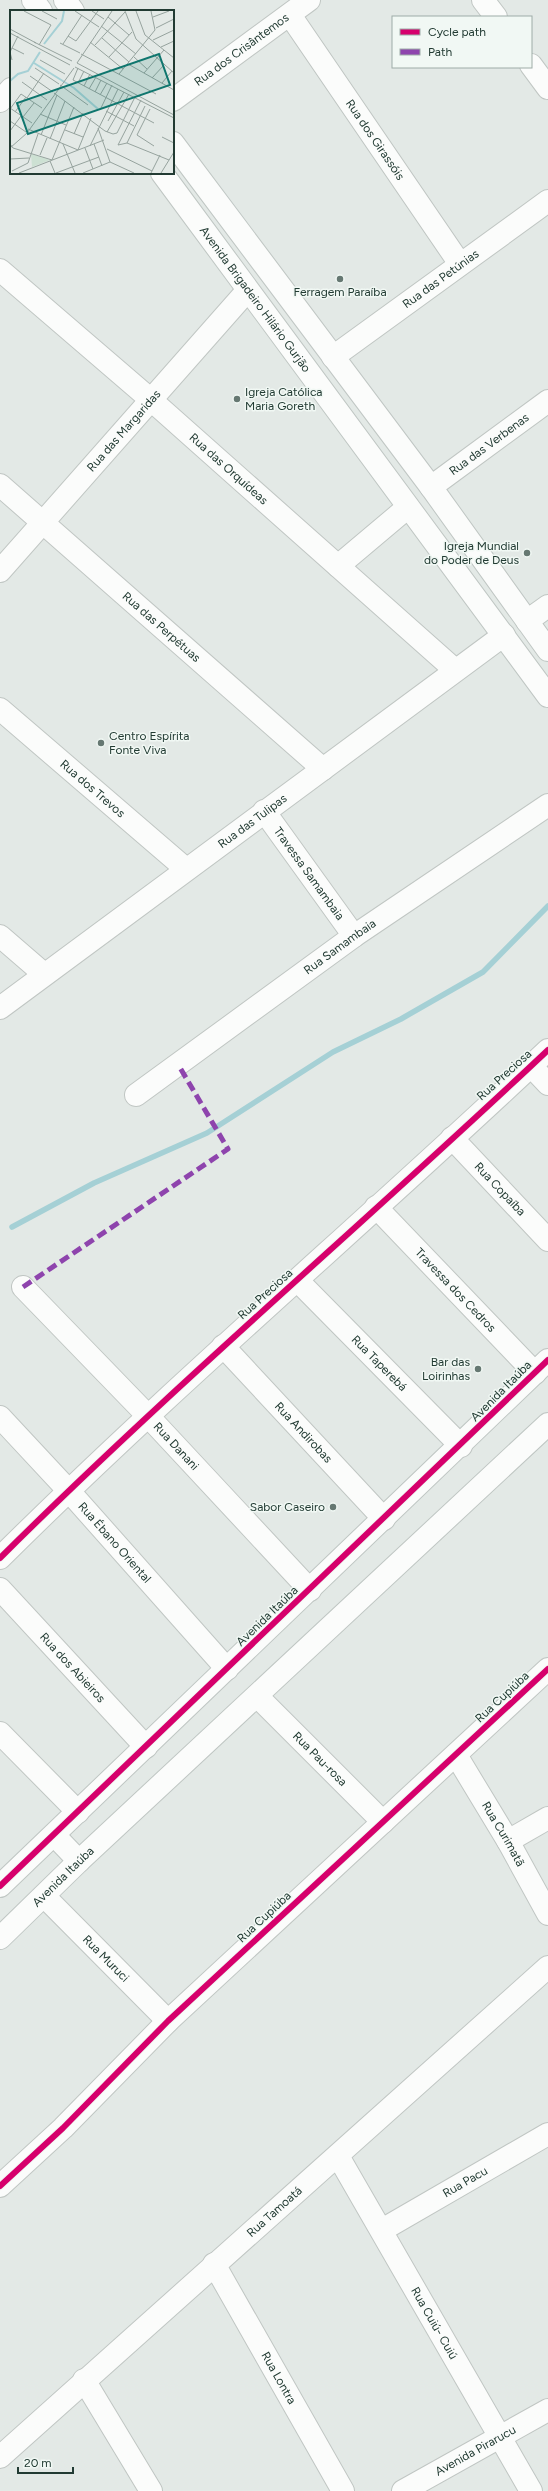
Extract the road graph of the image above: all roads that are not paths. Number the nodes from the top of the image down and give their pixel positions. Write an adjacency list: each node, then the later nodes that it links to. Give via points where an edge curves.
1 (34, 0): 5 (street)
2 (65, 0): 6 (street)
3 (309, 0): 7 (street, Rua dos Crisântemos)
4 (483, 0): 8 (street)
5 (40, 10)
6 (72, 10)
7 (290, 15): 12 (street, Rua dos Crisântemos); 17 (street, Rua dos Girassóis)
8 (495, 16)
9 (532, 66): 10 (street)
10 (548, 88)
11 (10, 90): 13 (street)
12 (174, 99)
13 (0, 101)
14 (174, 144): 20 (street)
15 (163, 174): 19 (street, Avenida Brigadeiro Hilário Gurjão)
16 (548, 201): 17 (street, Rua das Petúnias)
17 (460, 264): 20 (street, Rua das Petúnias)
18 (0, 270): 21 (street, Rua das Orquídeas)
19 (248, 292): 21 (street, Rua das Margaridas); 25 (street, Avenida Brigadeiro Hilário Gurjão)
20 (333, 357): 24 (street)
21 (150, 399): 26 (street, Rua das Margaridas); 27 (street, Rua das Orquídeas)
22 (548, 401): 24 (street, Rua das Verbenas)
23 (0, 485): 26 (street, Rua das Perpétuas)
24 (431, 487): 30 (street)
25 (408, 507): 27 (street); 31 (street, Avenida Brigadeiro Hilário Gurjão)
26 (44, 523): 28 (street, Rua das Margaridas); 36 (street, Rua das Perpétuas)
27 (338, 566): 33 (street, Rua das Orquídeas)
28 (0, 571)
29 (548, 606): 30 (street)
30 (527, 621): 32 (street)
31 (504, 635): 33 (street, Rua das Tulipas); 34 (street, Avenida Brigadeiro Hilário Gurjão)
32 (548, 650)
33 (455, 670): 36 (street, Rua das Tulipas)
34 (548, 696)
35 (0, 708): 39 (street, Rua dos Trevos)
36 (323, 769): 38 (street, Rua das Tulipas)
37 (548, 805): 41 (street, Rua Samambaia)
38 (264, 811): 39 (street, Rua das Tulipas); 41 (street, Travessa Samambaia)
39 (186, 869): 42 (street, Rua das Tulipas)
40 (0, 936): 42 (street)
41 (354, 936): 47 (street, Rua Samambaia)
42 (44, 974): 43 (street, Rua das Tulipas)
43 (0, 1008)
44 (548, 1050): 45 (street, Rua Preciosa)
45 (531, 1066): 46 (street); 48 (street, Rua Preciosa)
46 (548, 1084)
47 (136, 1095)
48 (452, 1138): 49 (street, Rua Preciosa); 50 (street, Rua Copaíba)
49 (376, 1207): 51 (street, Rua Preciosa); 54 (street, Travessa dos Cedros)
50 (548, 1240)
51 (297, 1280): 53 (street, Rua Preciosa); 58 (street, Rua Taperebá)
52 (23, 1287): 55 (street, Rua Danani)
53 (223, 1346): 55 (street, Rua Preciosa); 60 (street, Rua Andirobas)
54 (541, 1367): 58 (street, Avenida Itaúba)
55 (148, 1416): 59 (street, Rua Preciosa); 63 (street, Rua Danani)
56 (0, 1417): 59 (street, Rua Ébano Oriental)
57 (546, 1429): 66 (street, Avenida Itaúba)
58 (461, 1446): 60 (street, Avenida Itaúba)
59 (68, 1490): 61 (street, Rua Preciosa); 65 (street, Rua Ébano Oriental)
60 (384, 1519): 63 (street, Avenida Itaúba)
61 (0, 1558)
62 (0, 1589): 68 (street, Rua dos Abieiros)
63 (310, 1590): 65 (street, Avenida Itaúba)
64 (548, 1669): 69 (street, Rua Cupiúba)
65 (227, 1670): 68 (street, Avenida Itaúba)
66 (258, 1696): 72 (street, Rua Pau-rosa); 75 (street, Avenida Itaúba)
67 (0, 1733): 70 (street)
68 (146, 1747): 70 (street, Avenida Itaúba)
69 (456, 1755): 72 (street, Rua Cupiúba); 74 (street, Rua Curimatã)
70 (78, 1812): 73 (street, Avenida Itaúba)
71 (548, 1818): 74 (street)
72 (384, 1822): 81 (street, Rua Cupiúba)
73 (54, 1835): 75 (street); 76 (street, Avenida Itaúba)
74 (508, 1841): 78 (street, Rua Curimatã)
75 (79, 1861): 77 (street, Avenida Itaúba)
76 (0, 1886)
77 (44, 1896): 79 (street, Avenida Itaúba); 81 (street, Rua Muruci)
78 (548, 1914)
79 (0, 1938)
80 (548, 1967): 83 (street, Rua Tamoatá)
81 (168, 2021): 84 (street, Rua Cupiúba, via 64,2128)
82 (548, 2134): 85 (street, Rua Pacu)
83 (338, 2156): 85 (street, Rua Cuiú- Cuiú); 86 (street, Rua Tamoatá)
84 (0, 2186)
85 (382, 2230): 89 (street, Rua Cuiú- Cuiú)
86 (214, 2264): 87 (street, Rua Tamoatá); 92 (street, Rua Lontra)
87 (84, 2380): 90 (street, Rua Tamoatá); 91 (street)
88 (548, 2410): 89 (street, Avenida Pirarucu)
89 (501, 2436): 93 (street, Avenida Pirarucu); 94 (street, Rua Cuiú- Cuiú)
90 (0, 2457)
91 (151, 2491)
92 (343, 2491)
93 (403, 2491)
94 (532, 2491)

